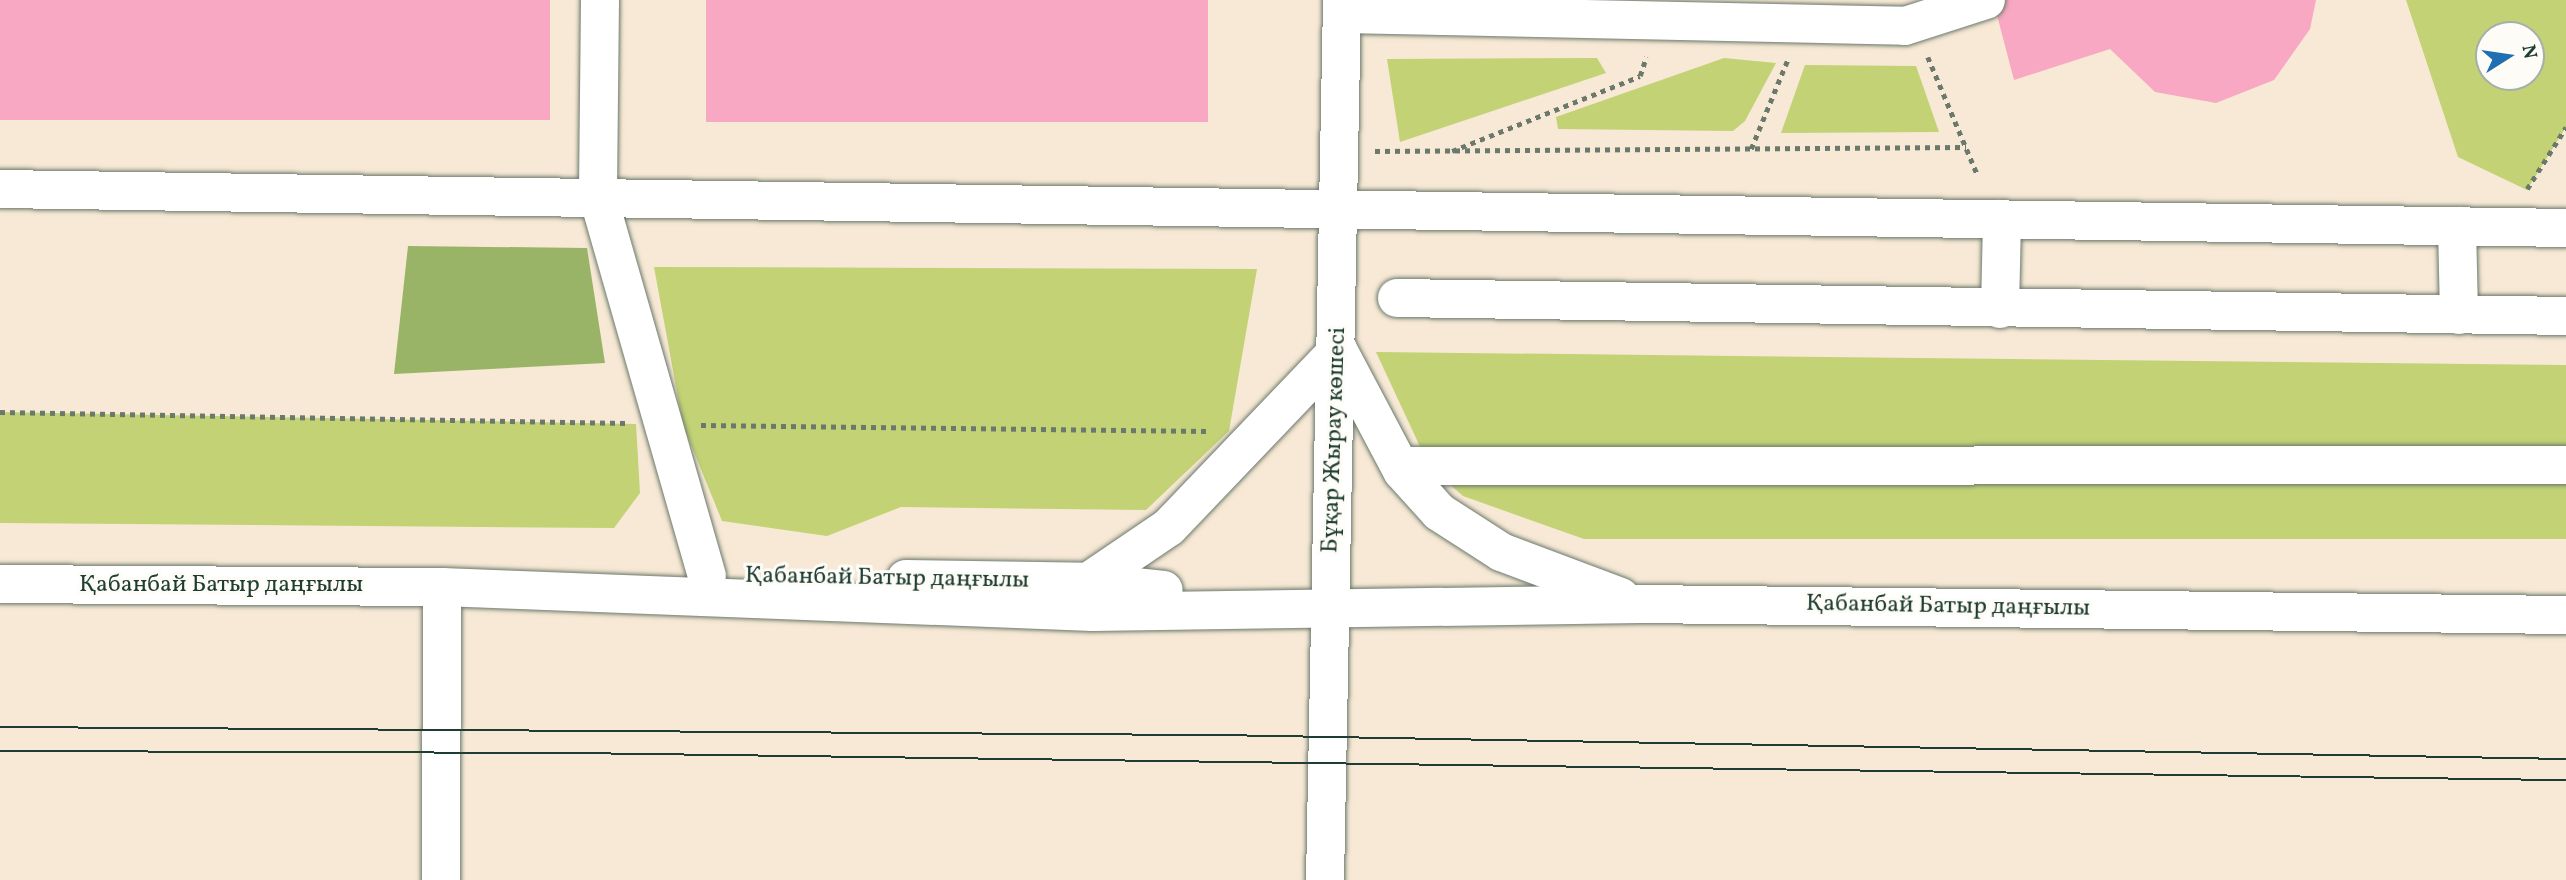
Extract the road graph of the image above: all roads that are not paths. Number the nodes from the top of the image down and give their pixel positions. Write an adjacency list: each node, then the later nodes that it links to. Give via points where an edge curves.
1 (600, 0): 8 (main road)
2 (1695, 0): 6 (main road)
3 (1986, 0): 6 (main road, via 1905,26)
4 (1342, 7): 5 (main road); 9 (main road, Бұқар Жырау көшесі)
5 (1445, 8): 6 (main road)
6 (1643, 34)
7 (0, 189): 8 (main road)
8 (598, 196): 9 (main road); 20 (main road)
9 (1341, 209): 10 (main road); 17 (main road, Бұқар Жырау көшесі)
10 (2002, 219): 11 (main road); 14 (main road)
11 (2457, 226): 12 (main road); 15 (main road)
12 (2566, 228)
13 (1397, 298): 14 (main road)
14 (2000, 309): 15 (main road)
15 (2459, 315): 16 (main road)
16 (2566, 316)
17 (1338, 350): 21 (main road, via 1169,527); 24 (main road, via 1402,471 1439,512 1501,551); 25 (main road, Бұқар Жырау көшесі)
18 (2566, 465): 19 (main road)
19 (1409, 466)
20 (707, 576): 21 (main road, Қабанбай Батыр даңғылы); 23 (main road, Қабанбай Батыр даңғылы, via 593,576)
21 (1088, 582): 25 (main road, Қабанбай Батыр даңғылы)
22 (0, 584): 23 (main road, Қабанбай Батыр даңғылы)
23 (442, 587): 25 (main road, Қабанбай Батыр даңғылы, via 1093,612); 27 (main road)
24 (1640, 604): 25 (main road, Қабанбай Батыр даңғылы); 26 (main road, Қабанбай Батыр даңғылы)
25 (1331, 609): 28 (main road, Бұқар Жырау көшесі)
26 (2566, 615)
27 (441, 880)
28 (1325, 880)

